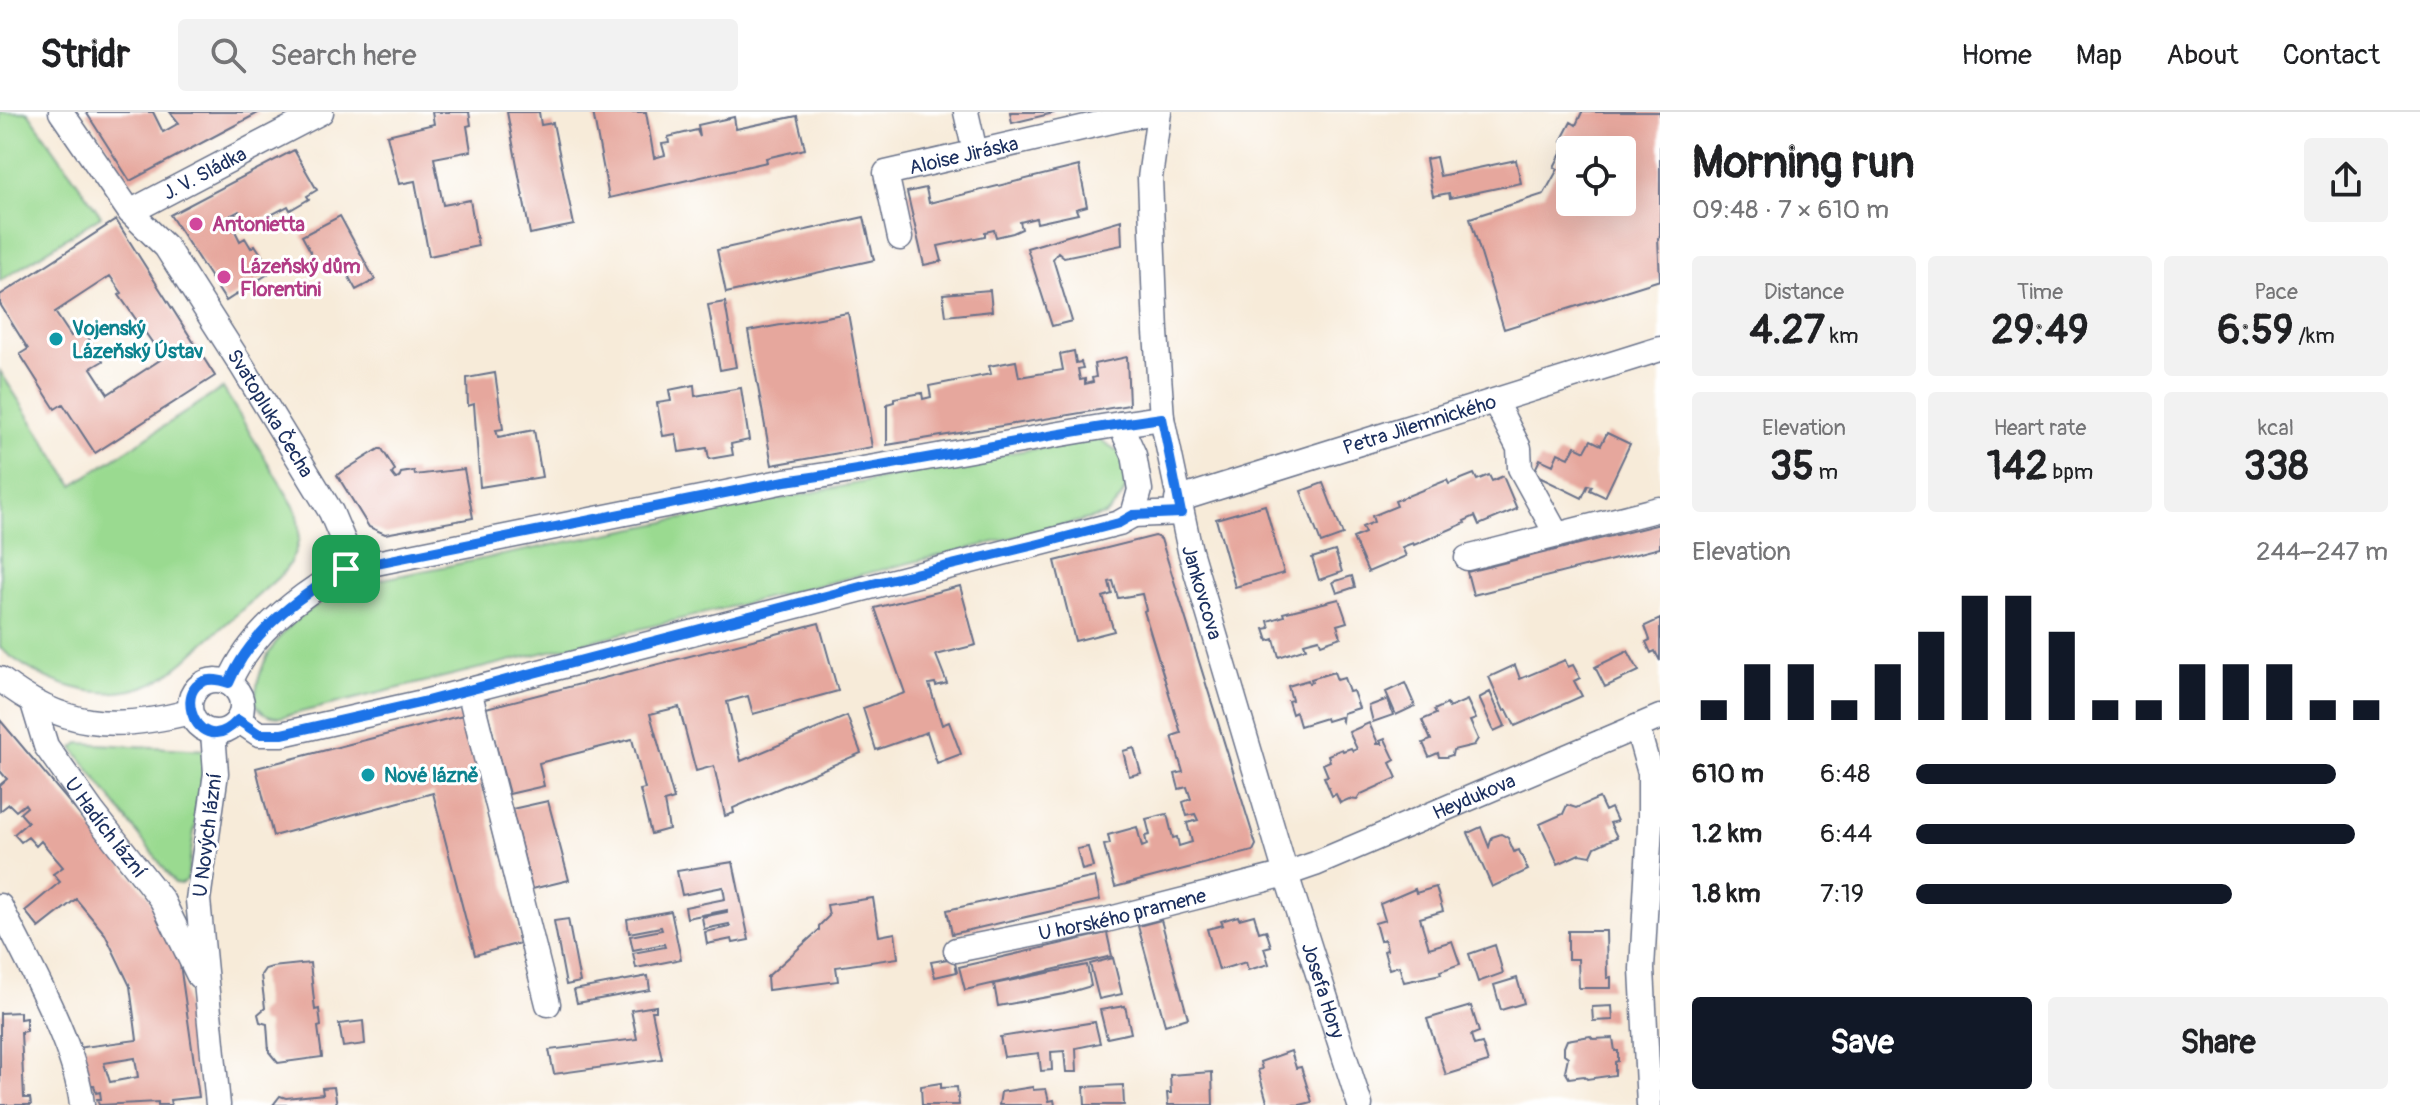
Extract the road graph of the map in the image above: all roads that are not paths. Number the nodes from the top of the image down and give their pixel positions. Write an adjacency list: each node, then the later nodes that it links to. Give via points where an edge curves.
1 (61, 112): 7 (street, Svatopluka Čecha)
2 (321, 112): 7 (street, J. V. Sládka)
3 (966, 112): 6 (street)
4 (1151, 112): 6 (street, Aloise Jiráska)
5 (1159, 112): 11 (street, Jankovcova, via 1150,178)
6 (975, 152): 8 (street, Aloise Jiráska, via 886,173)
7 (130, 212): 18 (street, Svatopluka Čecha, via 166,247 331,512 345,545)
8 (900, 238)
9 (1660, 349): 10 (street, Petra Jilemnického)
10 (1495, 402): 13 (street, Petra Jilemnického); 16 (street, via 1519,448 1520,468)
11 (1162, 418): 12 (street); 13 (street, Jankovcova)
12 (1120, 424): 15 (street, via 1134,455 1140,490); 18 (street, via 785,481)
13 (1179, 507): 15 (street); 28 (street, Jankovcova)
14 (1659, 509): 16 (street)
15 (1133, 515): 21 (street, via 1119,523)
16 (1557, 535): 17 (street)
17 (1467, 558)
18 (346, 569): 20 (street, via 306,592 260,635)
19 (0, 679): 22 (street)
20 (229, 683): 23 (street, via 200,684 189,702); 25 (street, via 240,696)
21 (469, 690): 25 (street, via 282,734 259,734); 32 (street)
22 (33, 703): 23 (street, via 66,717 112,724); 31 (street, U Hadích lázní, via 46,746 162,900)
23 (190, 712): 27 (street, via 194,722)
24 (1660, 717): 26 (street, Heydukova)
25 (238, 720): 27 (street)
26 (1637, 727): 28 (street, Heydukova); 36 (street, via 1650,773 1642,969)
27 (213, 732): 31 (street, U Nových lázní, via 216,773 198,900)
28 (1286, 874): 30 (street, U horského pramene, via 1106,920); 35 (street, Josefa Hory)
29 (0, 906): 33 (street, via 67,1049)
30 (956, 950)
31 (204, 986): 34 (street, U Nových lázní)
32 (548, 1004)
33 (82, 1105)
34 (218, 1105)
35 (1360, 1105)
36 (1649, 1105)

